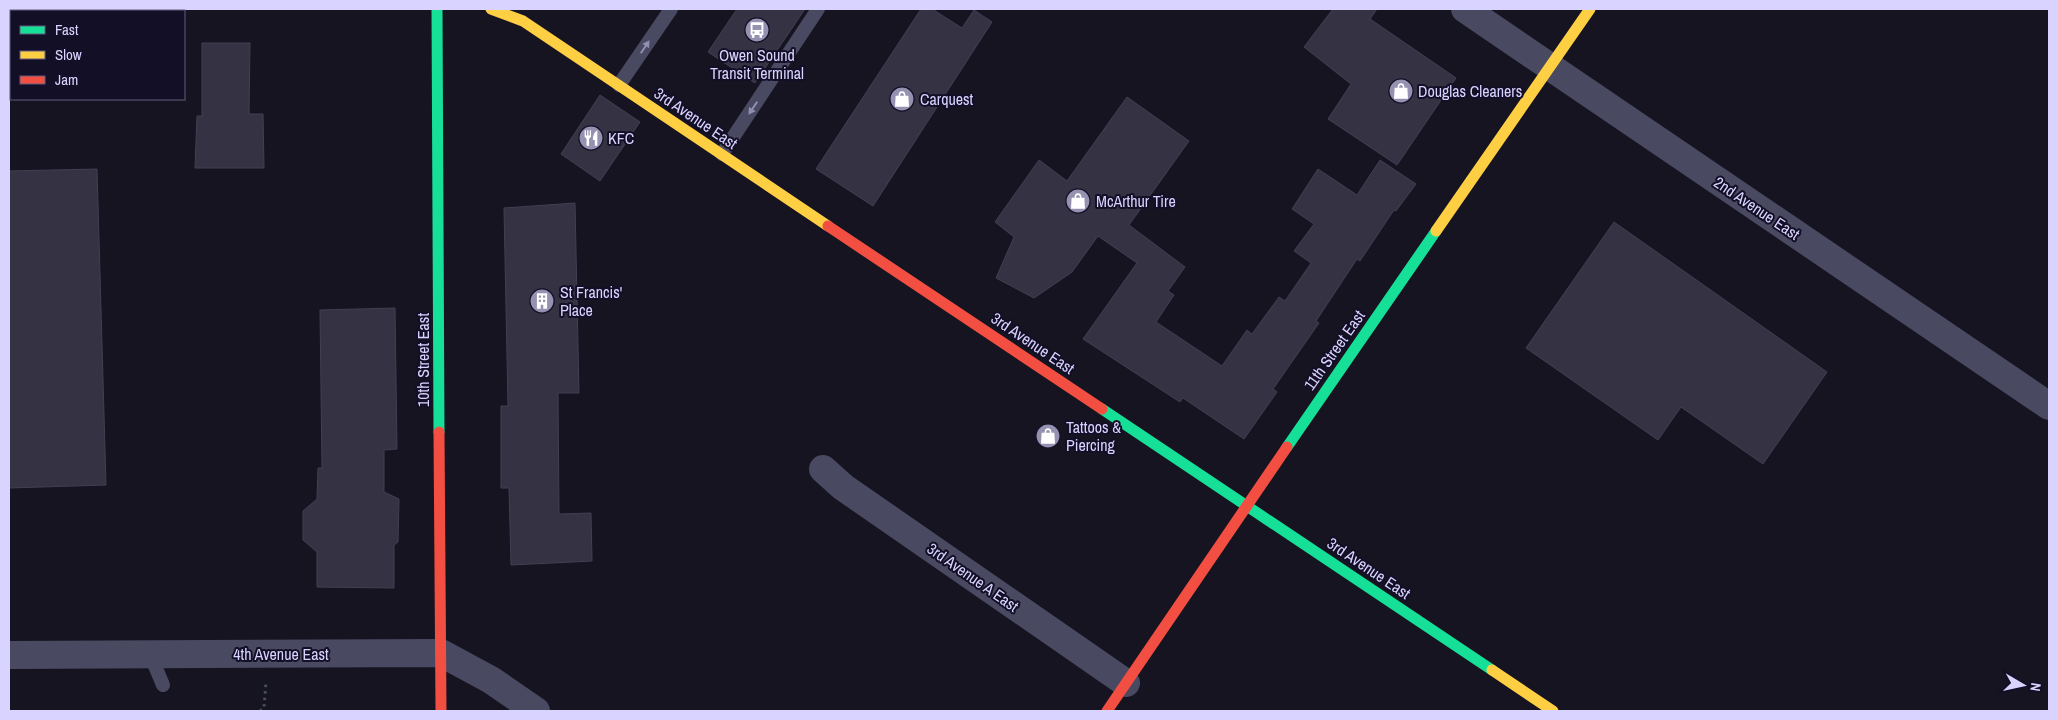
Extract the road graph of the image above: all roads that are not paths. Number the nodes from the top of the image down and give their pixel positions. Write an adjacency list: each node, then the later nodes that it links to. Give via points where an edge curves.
1 (437, 9): 13 (main road, 10th Street East)
2 (491, 9): 8 (main road, 3rd Avenue East, via 523,21)
3 (671, 9): 8 (lane, one-way to 3)
4 (818, 9): 9 (lane, one-way to 9)
5 (1465, 9): 7 (street, 2nd Avenue East)
6 (1590, 9): 7 (main road, 11th Street East)
7 (1549, 66): 10 (street, 2nd Avenue East); 12 (main road, 11th Street East)
8 (618, 85): 9 (main road, 3rd Avenue East)
9 (722, 154): 12 (main road, 3rd Avenue East)
10 (2049, 406)
11 (823, 469): 16 (street, 3rd Avenue A East, via 844,487)
12 (1247, 505): 16 (main road, 11th Street East); 21 (main road, 3rd Avenue East)
13 (441, 653): 15 (street, 4th Avenue East); 18 (main road, 10th Street East); 19 (street, 4th Avenue East, via 491,680)
14 (9, 654): 15 (street, 4th Avenue East)
15 (150, 654): 17 (lane)
16 (1126, 683): 20 (main road, 11th Street East)
17 (163, 685)
18 (441, 711)
19 (536, 711)
20 (1107, 711)
21 (1553, 711)

